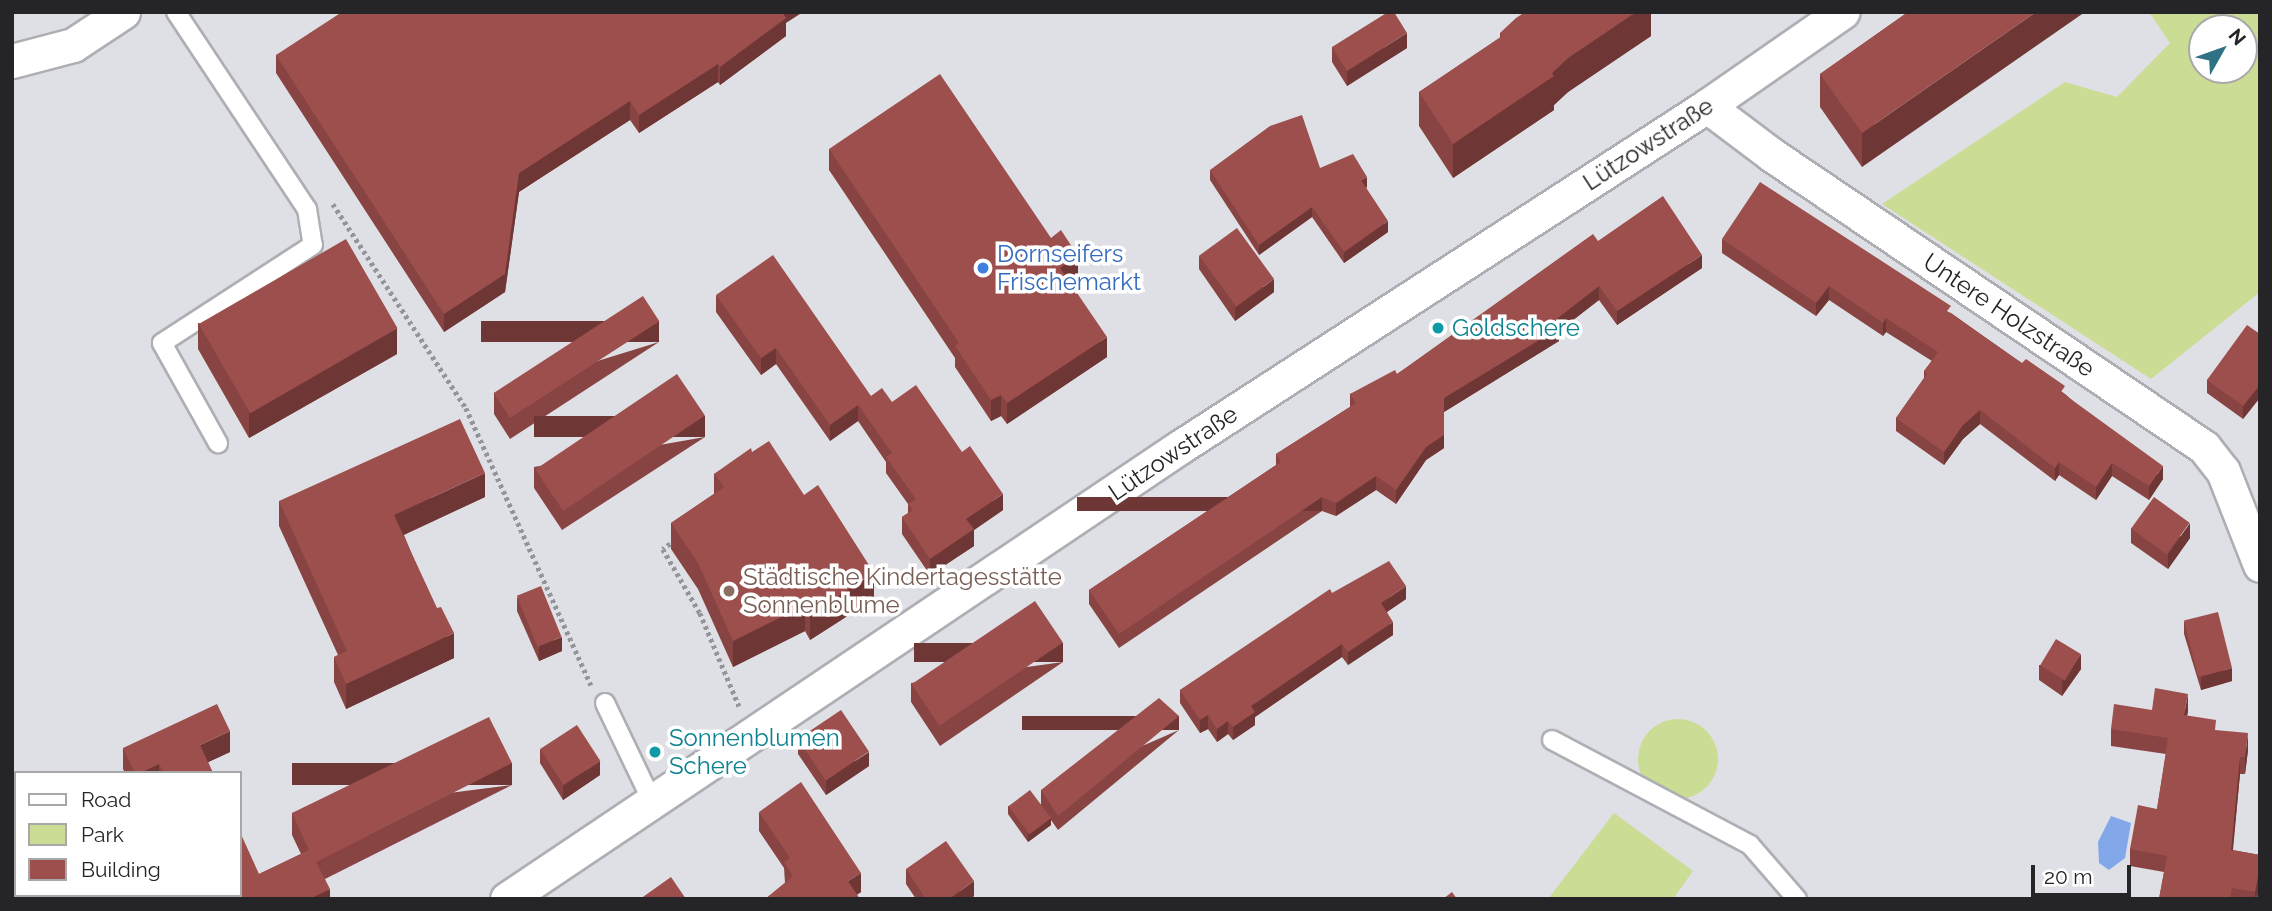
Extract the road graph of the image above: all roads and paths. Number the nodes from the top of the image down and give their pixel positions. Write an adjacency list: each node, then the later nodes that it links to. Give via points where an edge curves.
1 (123, 12): 4 (street, via 74,45)
2 (176, 12): 7 (lane, via 307,209 313,245 162,343)
3 (1842, 12): 5 (street, Lützowstraße)
4 (12, 61)
5 (1707, 106): 9 (street, Untere Holzstraße, via 1772,155 2204,447 2223,471); 11 (street, Lützowstraße, via 1180,447)
6 (330, 199): 10 (path, via 466,408 582,674)
7 (218, 443)
8 (682, 536): 11 (path, via 663,549 700,613 740,707)
9 (2260, 565)
10 (605, 704): 13 (lane)
11 (758, 732): 13 (street, Lützowstraße)
12 (1552, 740): 15 (lane, via 1749,845)
13 (653, 803): 14 (street, Lützowstraße)
14 (507, 899)
15 (1797, 899)

